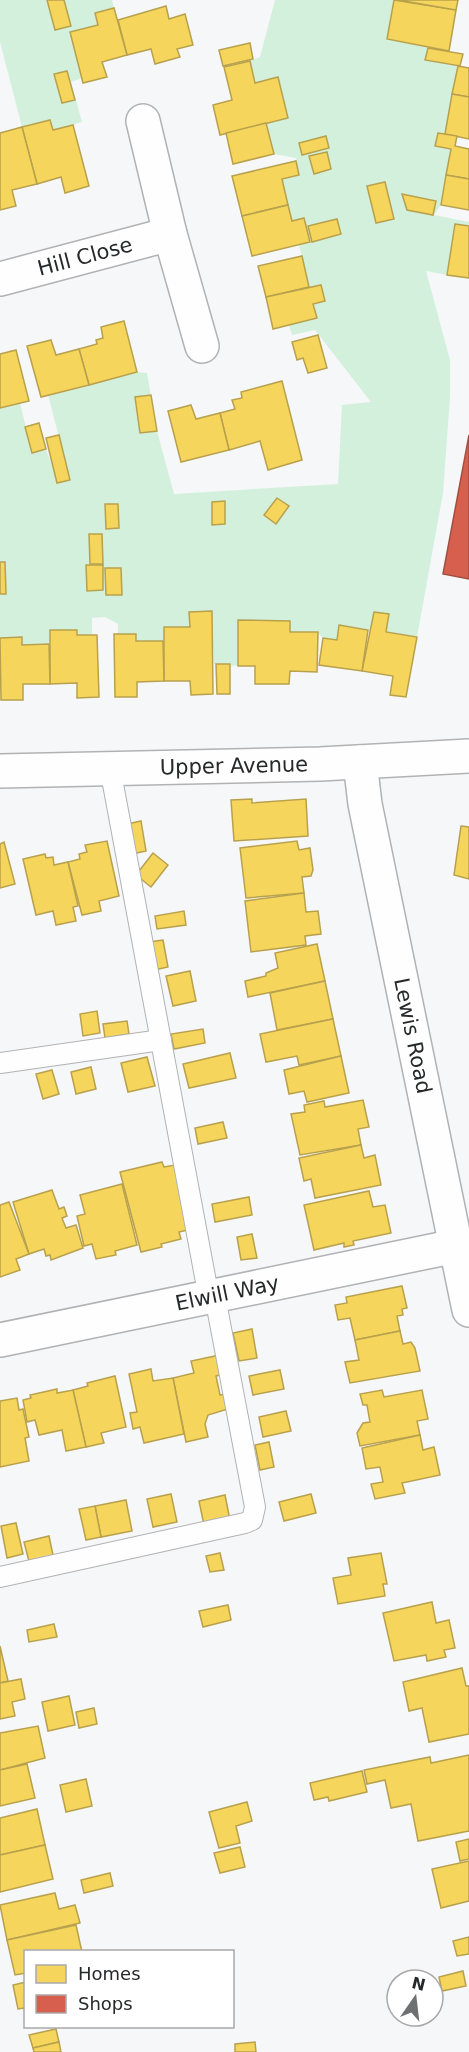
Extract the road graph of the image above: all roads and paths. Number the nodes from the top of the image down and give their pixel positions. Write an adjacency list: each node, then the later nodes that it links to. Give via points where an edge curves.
1 (143, 121): 2 (street)
2 (170, 234): 3 (street, Hill Close); 4 (street)
3 (0, 279)
4 (202, 346)
5 (469, 756): 6 (street, Upper Avenue)
6 (360, 762): 7 (street, Upper Avenue); 11 (street, Lewis Road, via 365,804)
7 (110, 768): 8 (street, Upper Avenue); 9 (lane)
8 (0, 771)
9 (161, 1040): 10 (lane); 12 (lane)
10 (0, 1063)
11 (456, 1246): 12 (street, Elwill Way); 13 (street, Lewis Road)
12 (212, 1297): 14 (street, Elwill Way); 15 (lane, via 255,1507 252,1520)
13 (469, 1310)
14 (0, 1340)
15 (0, 1577)

